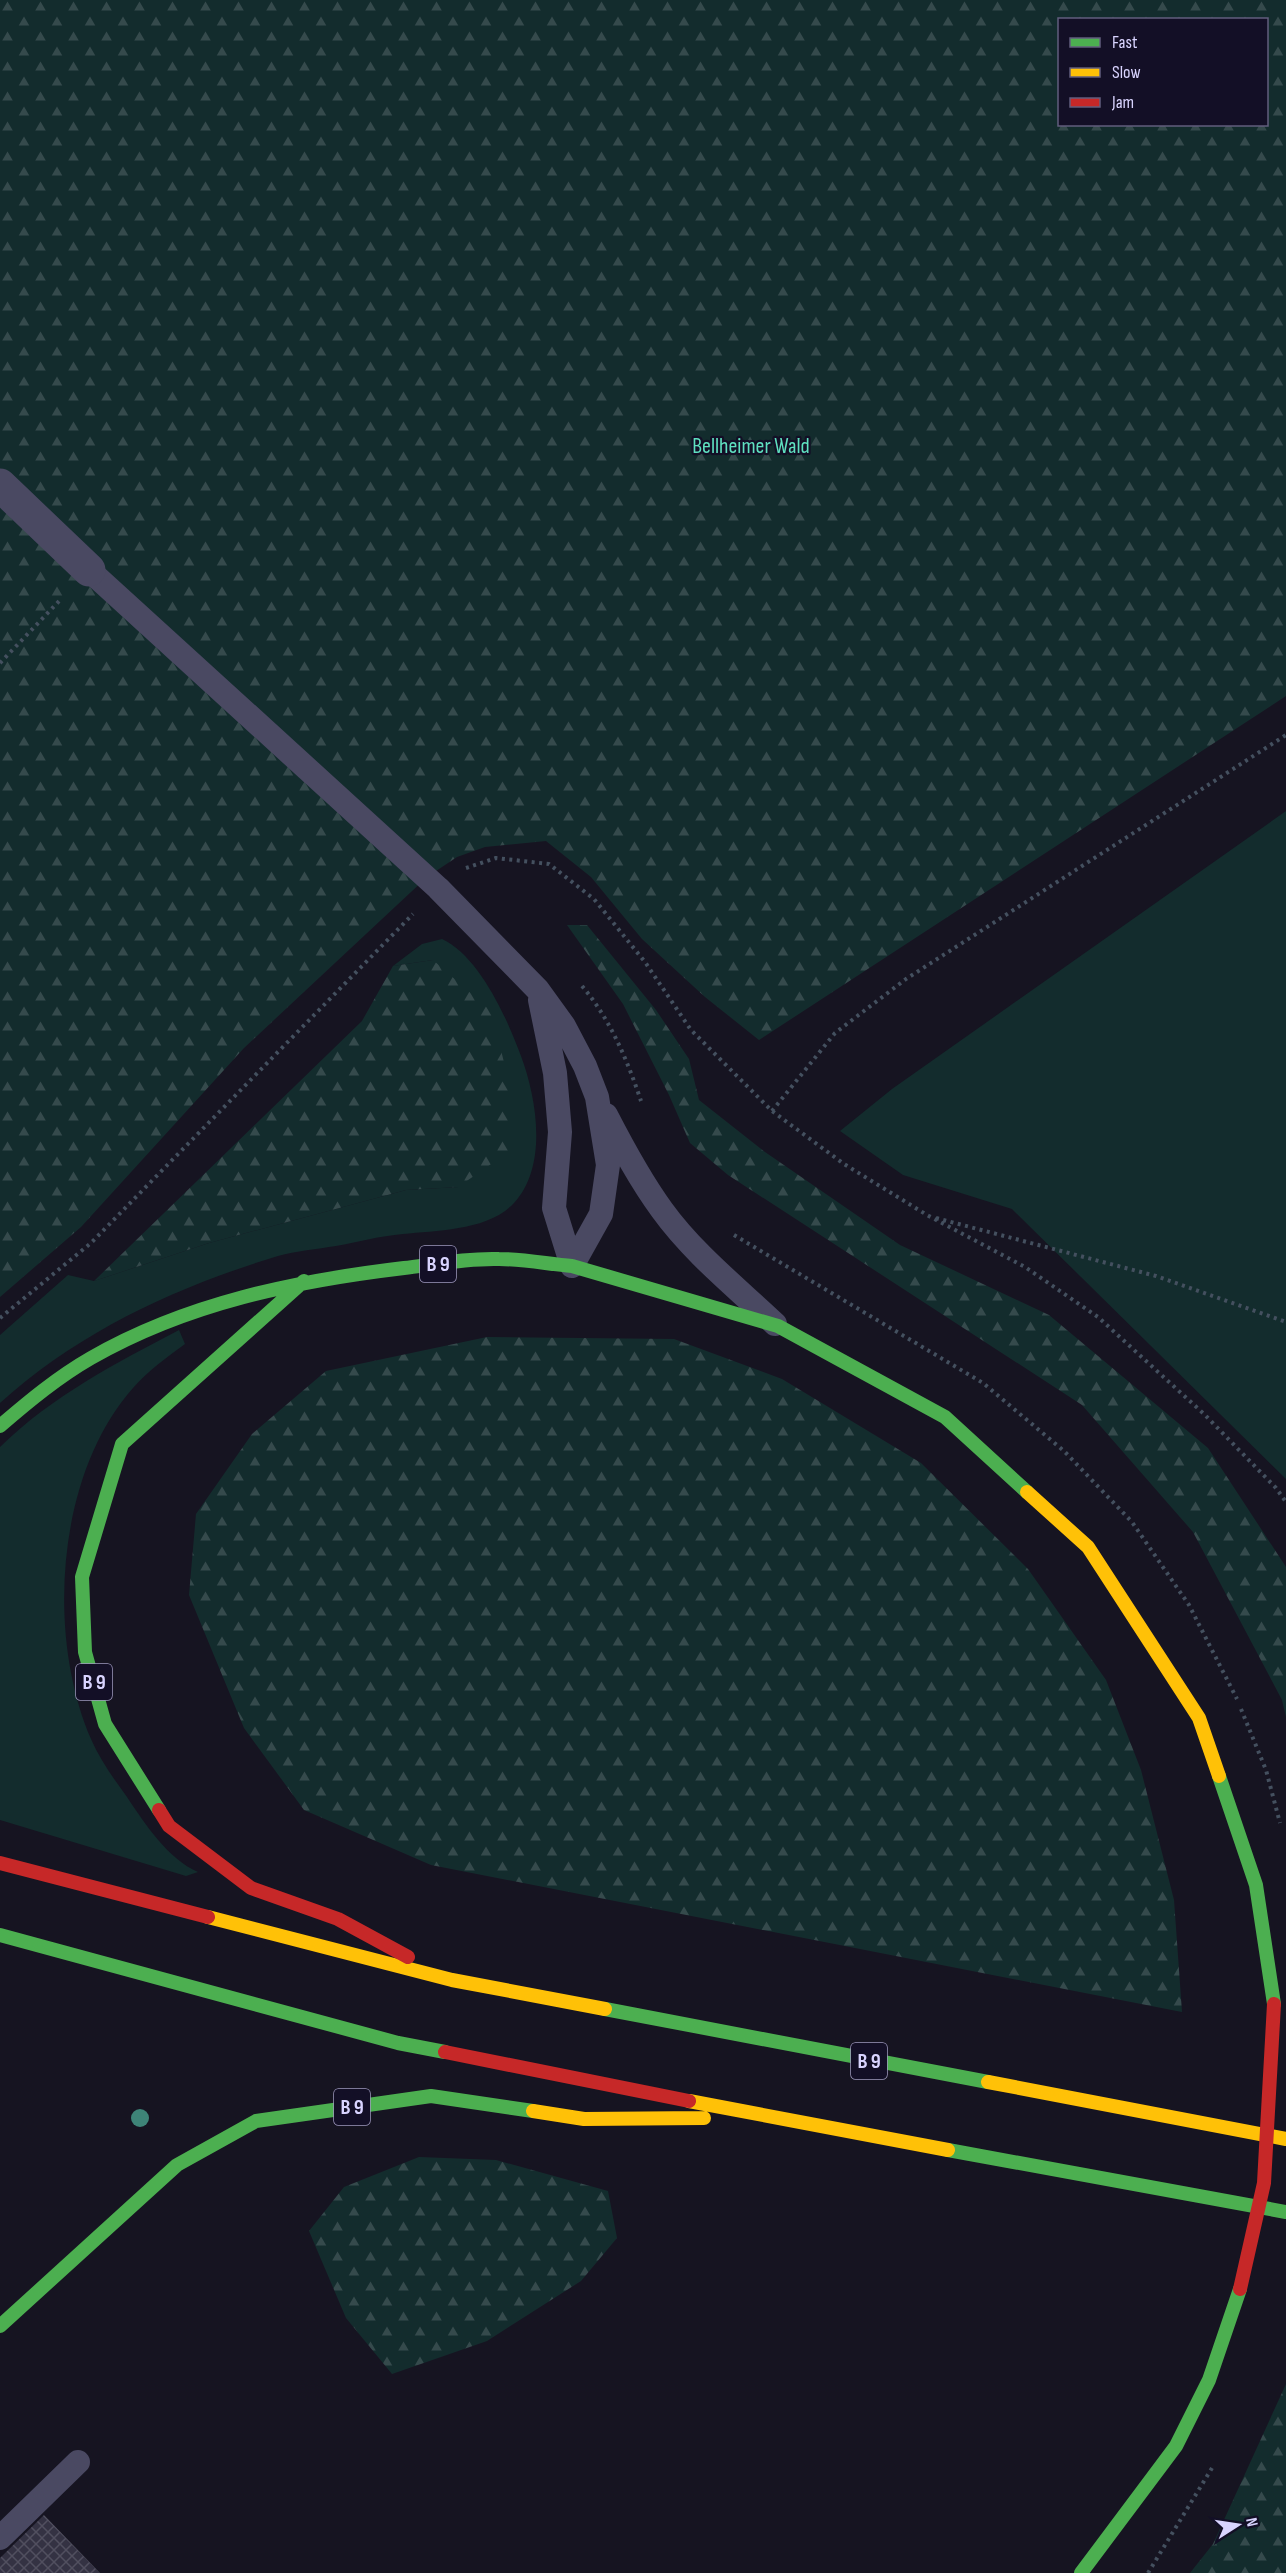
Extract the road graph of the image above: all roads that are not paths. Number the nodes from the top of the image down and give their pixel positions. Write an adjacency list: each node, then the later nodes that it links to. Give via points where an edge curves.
1 (0, 485): 2 (street)
2 (89, 570): 3 (lane, via 438,888)
3 (538, 990): 4 (lane, via 564,1026); 5 (lane, via 555,1073 560,1132 554,1208)
4 (597, 1097): 5 (lane, via 608,1165 601,1214); 7 (lane, via 662,1211 700,1253)
5 (572, 1266): 6 (main road, B 9, via 491,1259); 7 (main road, B 9)
6 (304, 1281): 8 (main road, B 9, via 197,1309 114,1344 27,1400); 11 (main road, B 9, via 122,1443 82,1577 86,1652 105,1724 169,1826 251,1888 338,1919)
7 (778, 1326): 18 (main road, B 9, bridge, via 945,1417 1088,1547 1199,1718 1256,1885 1274,2004 1264,2183 1240,2289 1209,2380 1176,2446)
8 (0, 1426)
9 (0, 1863): 11 (main road, B 9)
10 (0, 1935): 12 (main road, B 9, via 398,2043)
11 (452, 1980): 13 (main road, B 9)
12 (776, 2118): 14 (main road, B 9); 15 (main road, B 9, via 584,2119 431,2096 256,2121 177,2165)
13 (1286, 2139)
14 (1286, 2212)
15 (0, 2326)
16 (78, 2462): 17 (lane)
17 (0, 2538)
18 (1081, 2573)

